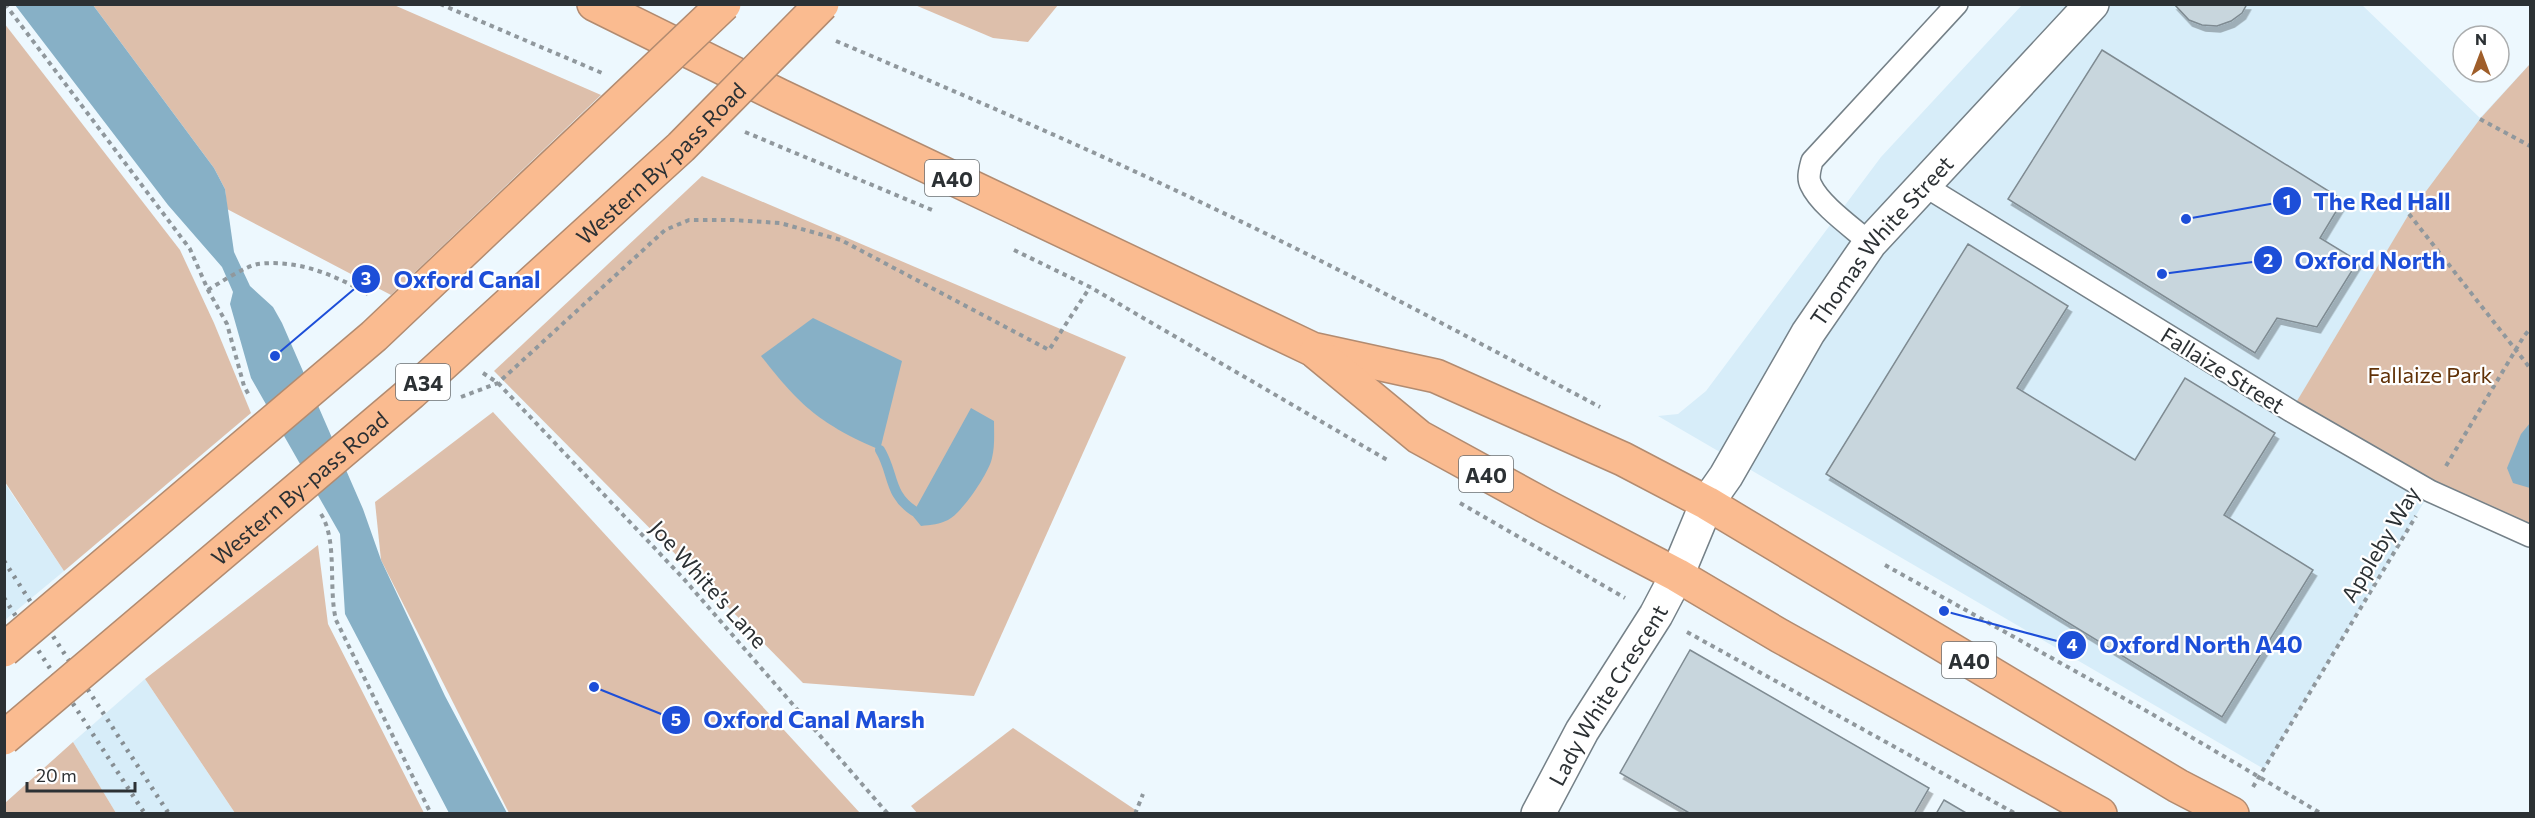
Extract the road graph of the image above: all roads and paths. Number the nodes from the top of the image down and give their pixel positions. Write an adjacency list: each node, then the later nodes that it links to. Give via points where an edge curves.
1 (5, 4): 15 (path, via 190,249)
2 (594, 4): 14 (highway, A40)
3 (724, 4): 29 (highway, bridge, via 374,336)
4 (822, 4): 30 (highway, Western By-pass Road / A34, bridge, via 681,147 411,393)
5 (1956, 4): 13 (lane, via 1812,161 1810,185)
6 (2092, 4): 10 (street, Thomas White Street)
7 (828, 37): 11 (path)
8 (2480, 119): 9 (path)
9 (2530, 146)
10 (1925, 186): 13 (street, Thomas White Street); 24 (lane, Fallaize Street, via 2291,411)
11 (1217, 210)
12 (2409, 214): 18 (path)
13 (1870, 243): 25 (street, Thomas White Street, via 1808,333)
14 (1111, 253): 19 (highway, A40); 21 (path, via 1049,350 841,240 780,223 689,220 665,230)
15 (208, 290): 16 (path, via 256,264 296,264 339,278); 23 (path, via 227,324)
16 (375, 298)
17 (2530, 329): 18 (path, Appleby Way)
18 (2516, 347): 20 (path); 24 (path, Appleby Way)
19 (1312, 349): 25 (highway, A40, via 1436,376 1623,459); 28 (highway, A40, via 1419,437)
20 (2530, 368)
21 (498, 383): 22 (path); 34 (path, Joe White’s Lane, via 683,578)
22 (458, 399)
23 (252, 401)
24 (2430, 491): 27 (lane, Fallaize Street); 31 (path, Appleby Way)
25 (1707, 503): 28 (street, Thomas White Street); 38 (highway, A40, via 2178,786)
26 (325, 520): 33 (path, via 336,620)
27 (2530, 536)
28 (1677, 575): 36 (street, Lady White Crescent, via 1582,731); 37 (highway, A40)
29 (4, 650)
30 (4, 738)
31 (2259, 777)
32 (1143, 794): 35 (path)
33 (431, 813)
34 (888, 813)
35 (1135, 813)
36 (1538, 813)
37 (2100, 813)
38 (2232, 813)

